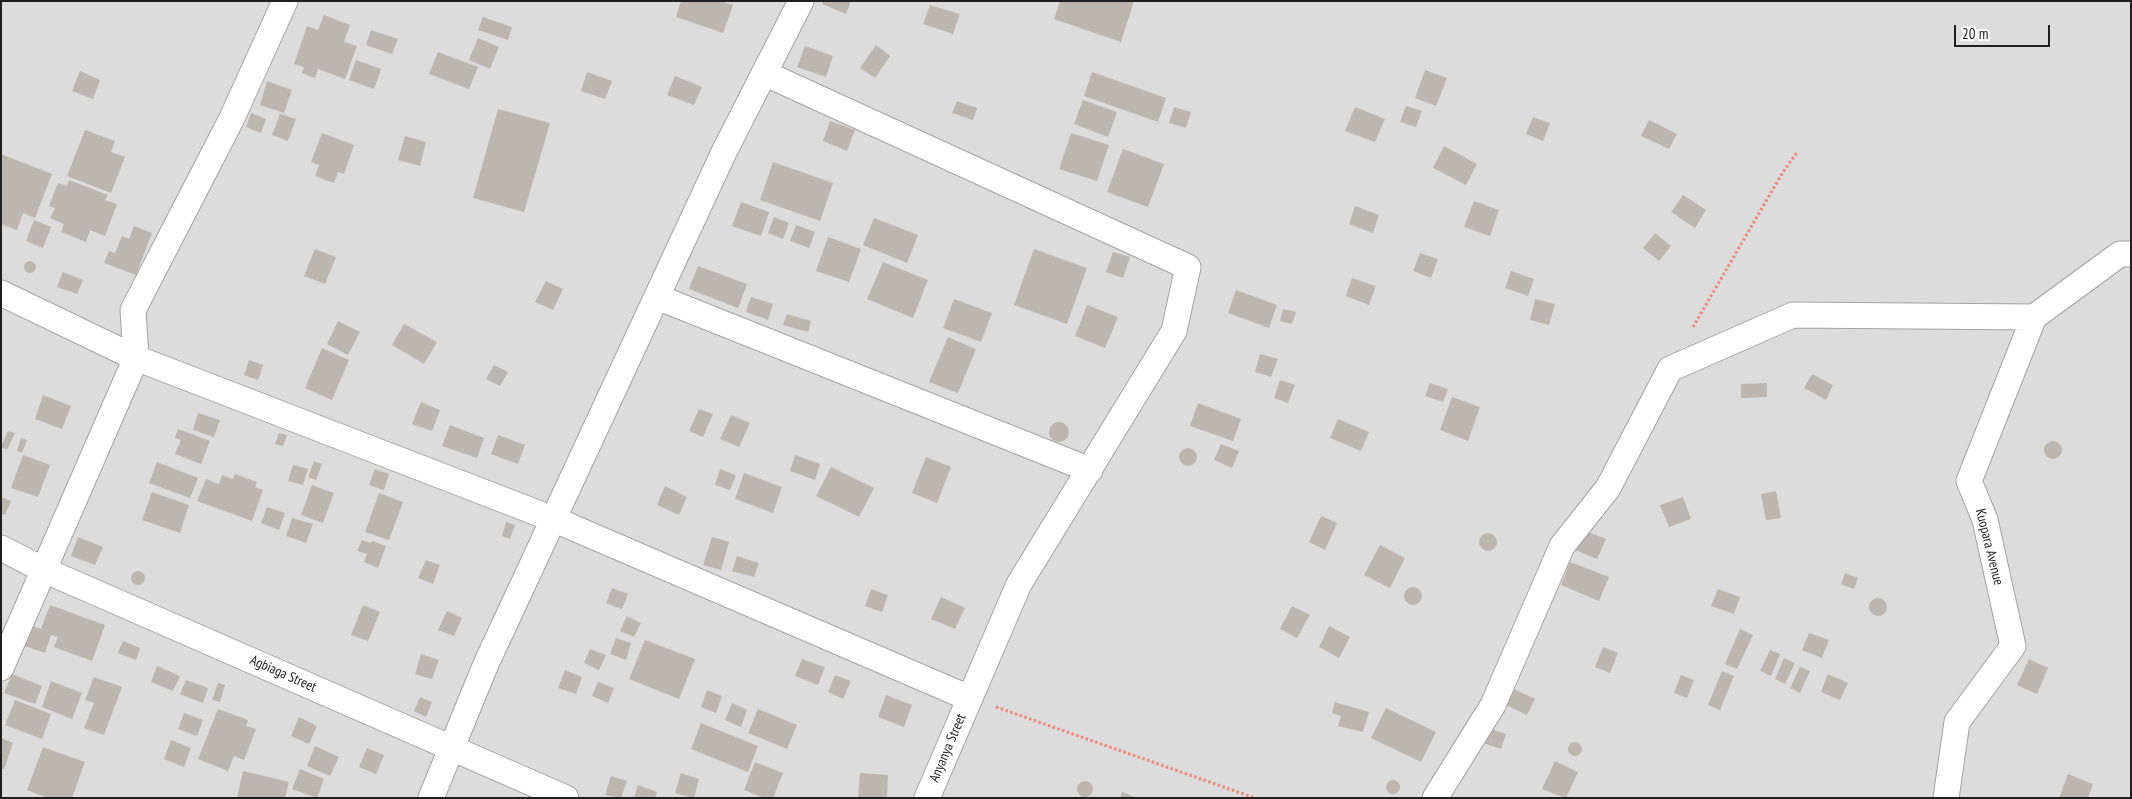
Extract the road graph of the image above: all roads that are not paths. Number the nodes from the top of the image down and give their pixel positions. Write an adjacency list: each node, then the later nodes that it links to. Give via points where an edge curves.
1 (285, 1): 8 (street, via 232,118 134,310)
2 (801, 1): 3 (street)
3 (764, 73): 6 (street); 9 (street, Anyanya Street, via 1188,267 1174,332)
4 (2131, 254): 7 (street, via 2120,254)
5 (1, 294): 8 (street)
6 (657, 297): 9 (street); 10 (street)
7 (2034, 317): 19 (street, via 1793,315 1670,369 1608,488 1562,546 1493,705); 20 (street, Kuopara Avenue, via 1969,481 1985,520 2013,646 1956,722)
8 (136, 358): 10 (street); 12 (street)
9 (1090, 470): 14 (street, Anyanya Street, via 1019,584)
10 (553, 519): 14 (street); 15 (street)
11 (1, 548): 12 (street, Agbiaga Street)
12 (44, 570): 13 (street); 15 (street, Agbiaga Street)
13 (1, 668)
14 (969, 698): 18 (street, Anyanya Street)
15 (451, 747): 16 (street); 17 (street, Agbiaga Street)
16 (431, 798)
17 (566, 798)
18 (927, 798)
19 (1435, 798)
20 (1946, 798)

